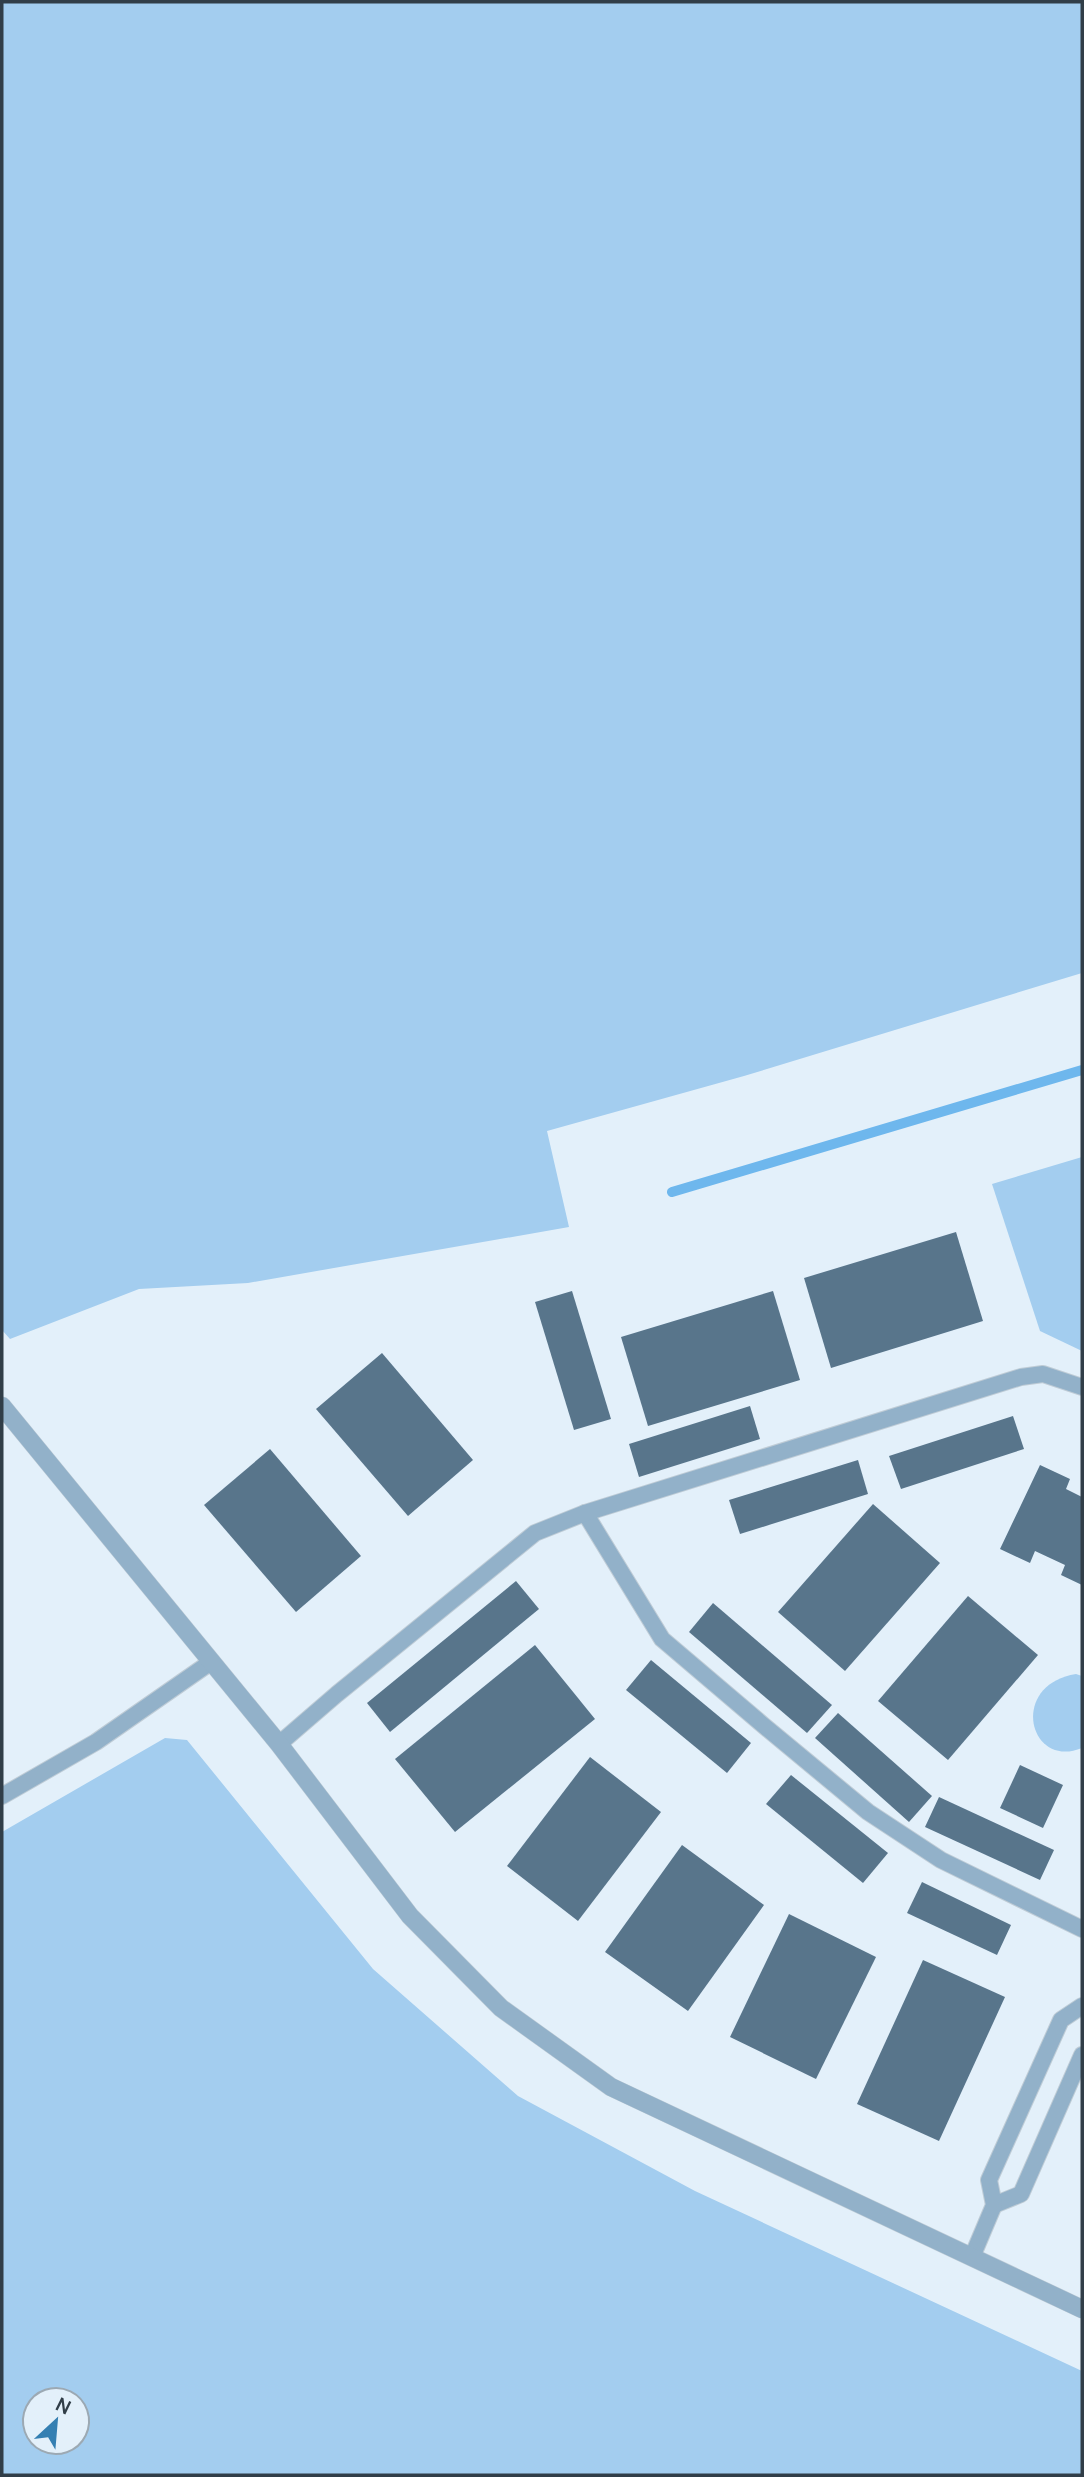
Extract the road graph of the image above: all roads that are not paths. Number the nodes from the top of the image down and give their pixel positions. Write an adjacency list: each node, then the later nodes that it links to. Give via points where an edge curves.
1 (1082, 1387): 3 (lane, via 1043,1374 1021,1377)
2 (2, 1406): 4 (street)
3 (585, 1513): 5 (lane, via 535,1533); 7 (lane, via 662,1639 762,1725 868,1812 941,1860)
4 (211, 1662): 5 (street); 6 (lane, via 96,1742)
5 (279, 1744): 11 (street, via 410,1916 501,2008 611,2087)
6 (2, 1796)
7 (1082, 1929)
8 (1082, 2006): 10 (lane, via 1061,2020 989,2180)
9 (1082, 2055): 10 (lane, via 1021,2194)
10 (995, 2205): 11 (lane)
11 (972, 2257): 12 (street)
12 (1082, 2309)

